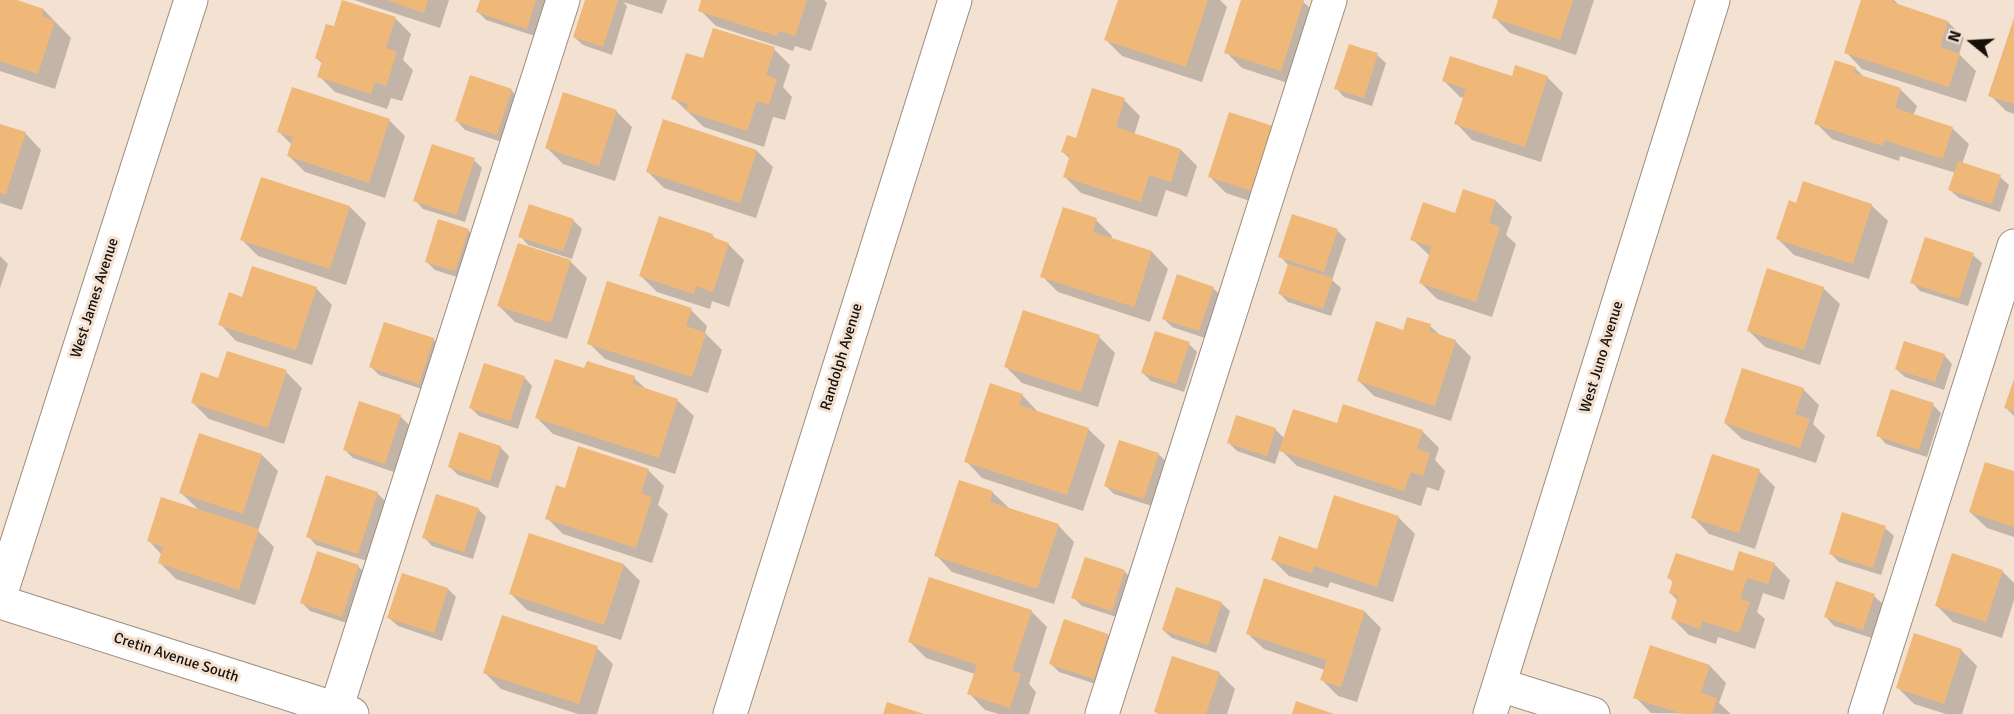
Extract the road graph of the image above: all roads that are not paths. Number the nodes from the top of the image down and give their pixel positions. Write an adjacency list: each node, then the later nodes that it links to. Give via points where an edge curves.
1 (191, 0): 7 (street, West James Avenue)
2 (562, 0): 10 (street)
3 (955, 0): 11 (street, Randolph Avenue)
4 (1330, 0): 12 (street)
5 (1713, 0): 9 (street, West Juno Avenue)
6 (2014, 246): 14 (street)
7 (0, 596)
8 (0, 602): 10 (street, Cretin Avenue South)
9 (1495, 699): 13 (street)
10 (344, 711)
11 (730, 714)
12 (1102, 714)
13 (1593, 714)
14 (1865, 714)

